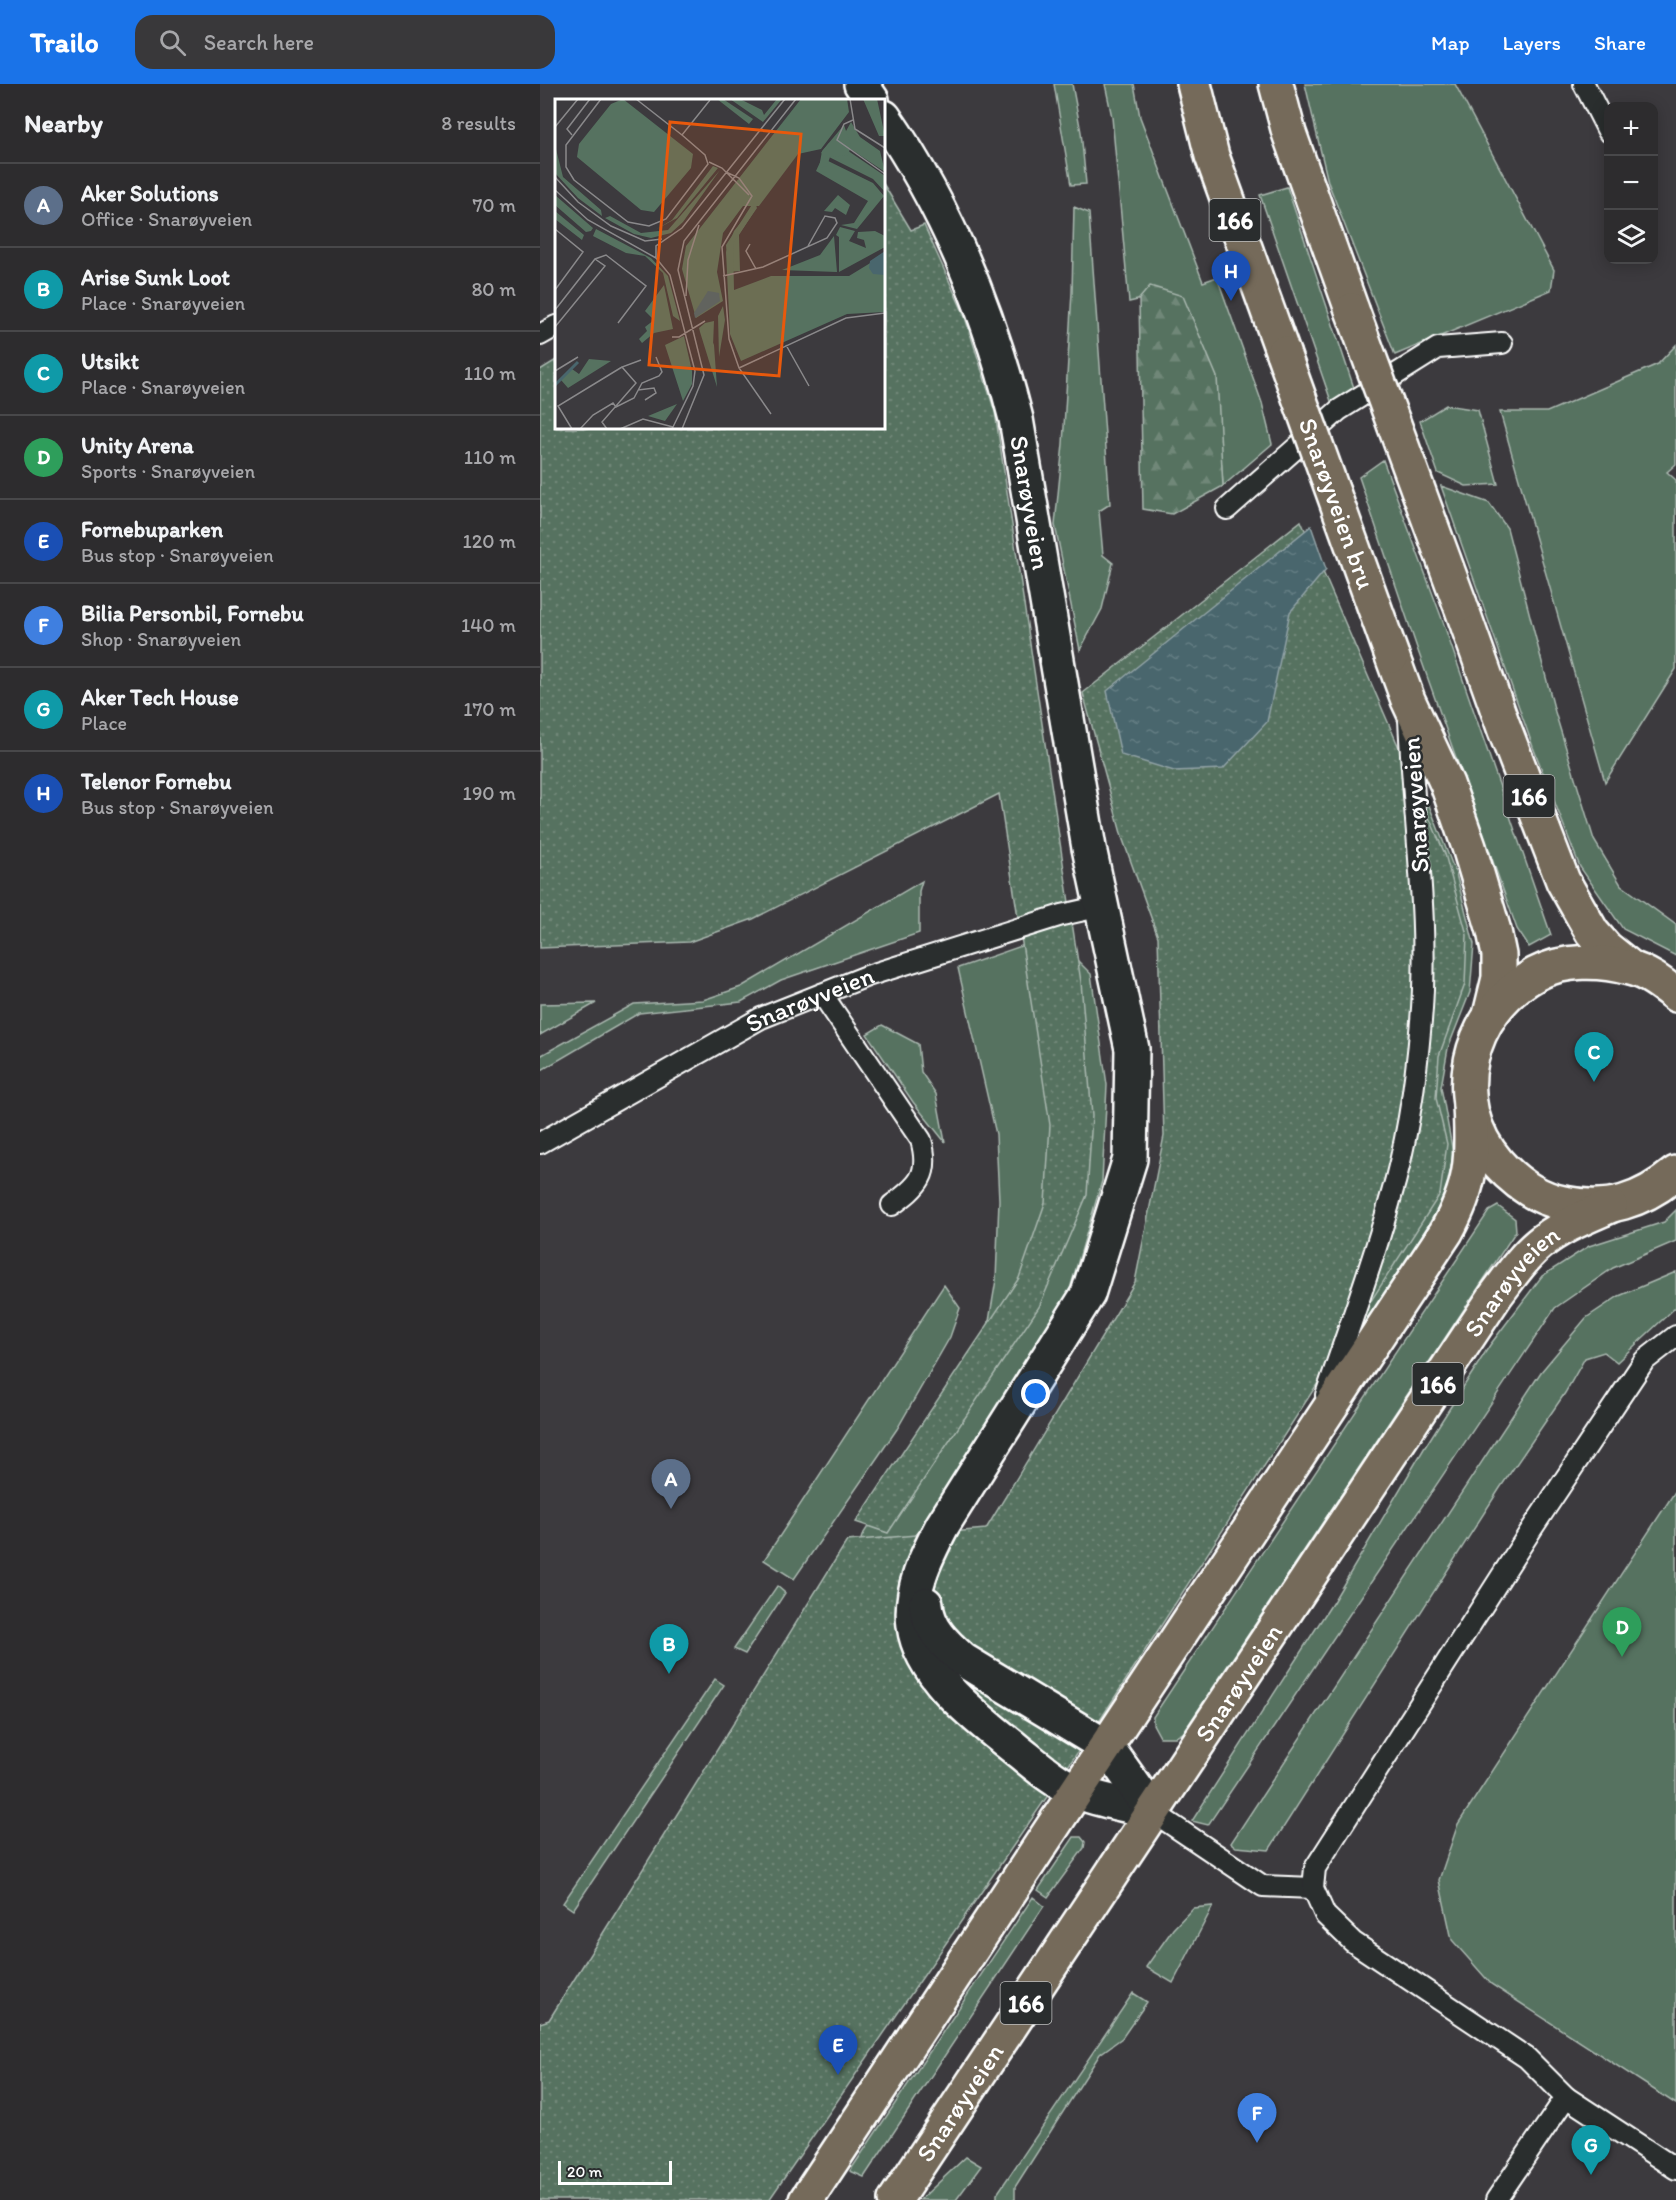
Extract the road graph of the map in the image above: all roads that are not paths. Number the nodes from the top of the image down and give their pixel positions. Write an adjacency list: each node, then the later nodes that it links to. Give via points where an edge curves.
1 (861, 84): 5 (street)
2 (1194, 84): 12 (main road, Snarøyveien bru / 166, bridge, via 1212,156)
3 (1276, 84): 15 (main road, 166, bridge, via 1289,133 1352,310 1563,881 1592,932)
4 (1584, 84): 6 (lane)
5 (871, 99)
6 (1604, 123)
7 (886, 126): 14 (street, Snarøyveien, via 932,195 976,291 1016,419)
8 (555, 327): 9 (lane)
9 (540, 335)
10 (1502, 344): 11 (lane, via 1438,348 1339,410)
11 (1227, 509)
12 (1392, 656): 13 (main road, Snarøyveien / 166)
13 (1408, 700): 18 (main road, Snarøyveien / 166, via 1447,784 1494,931 1499,978); 25 (lane, Snarøyveien, via 1424,910 1421,1020 1410,1110 1391,1199)
14 (1102, 906): 16 (lane, Snarøyveien, via 867,976); 26 (street, Snarøyveien, via 1132,1049 1130,1159 1088,1294)
15 (1631, 968): 17 (main road, 166); 18 (main road, 166, via 1600,962 1568,964 1538,974 1511,991)
16 (822, 994): 20 (lane, Snarøyveien, via 761,1018); 22 (lane, via 921,1140 925,1155 921,1180)
17 (1676, 995)
18 (1490, 1015): 19 (main road, 166, via 1471,1058)
19 (1470, 1105): 23 (main road, 166, via 1491,1155 1523,1186 1556,1202); 25 (main road, Snarøyveien / 166, via 1470,1164 1460,1207)
20 (540, 1143)
21 (1676, 1173): 23 (main road, 166, via 1644,1195)
22 (892, 1205)
23 (1610, 1206): 29 (main road, Snarøyveien / 166, via 1557,1230 1538,1244 1496,1295)
24 (1676, 1336): 30 (lane, via 1644,1361 1533,1527 1330,1843 1315,1868)
25 (1313, 1434): 27 (main road, Snarøyveien / 166)
26 (942, 1526): 27 (street, via 933,1552 926,1608 942,1642 963,1660); 28 (street, via 918,1579 914,1626 920,1647 931,1668 979,1720 1038,1767)
27 (1107, 1747): 28 (main road, Snarøyveien / 166); 29 (street)
28 (1078, 1791): 29 (street); 34 (main road, Snarøyveien / 166)
29 (1154, 1812): 30 (lane, via 1263,1886); 33 (main road, Snarøyveien / 166)
30 (1313, 1888): 31 (lane, via 1325,1915 1353,1942 1527,2058)
31 (1566, 2097): 32 (lane); 35 (lane)
32 (1676, 2169)
33 (897, 2197)
34 (806, 2200)
35 (1496, 2200)

